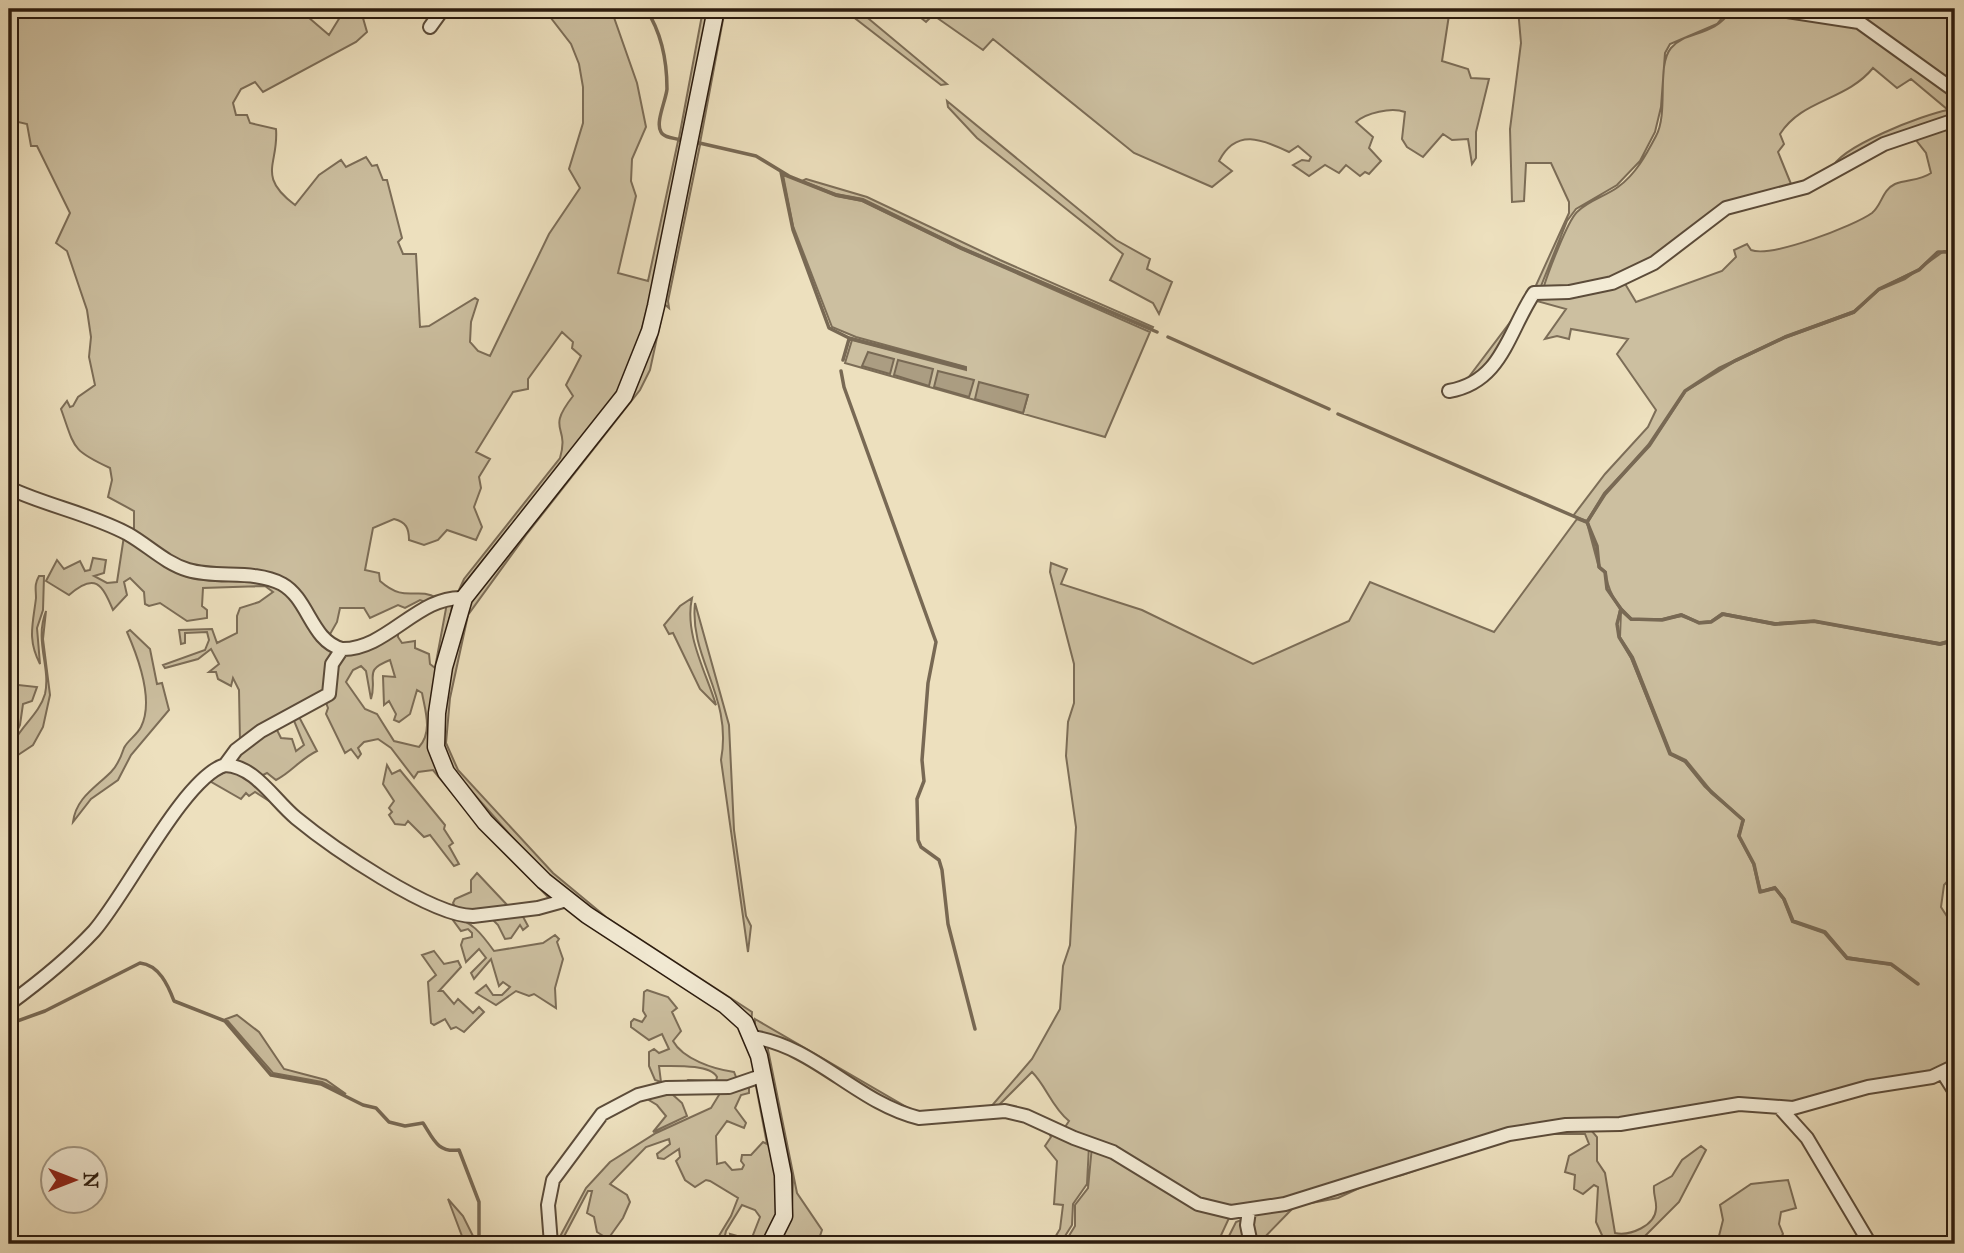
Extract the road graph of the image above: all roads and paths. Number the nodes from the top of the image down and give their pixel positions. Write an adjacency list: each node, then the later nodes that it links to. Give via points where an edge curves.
1 (443, 9): 4 (street)
2 (716, 9): 9 (main road, via 650,331 630,383 614,410)
3 (1773, 9): 5 (street, via 1858,22)
4 (430, 27)
5 (1955, 91)
6 (1955, 120): 7 (street, via 1884,144 1806,187 1726,208 1654,263 1621,279 1569,292 1534,293 1490,372)
7 (1450, 391)
8 (9, 488): 10 (street, via 121,531 186,569 212,575 260,576 281,584 295,595 325,640)
9 (464, 598): 10 (street, via 447,599 362,645); 12 (main road, via 437,713 440,761 485,821)
10 (342, 649): 11 (street, via 332,664 329,694 261,731)
11 (225, 765): 12 (street, via 248,772 297,819 435,906 473,916); 13 (street, via 206,776 179,809 94,930 56,968)
12 (567, 900): 14 (main road, via 724,1005 745,1023)
13 (9, 1004)
14 (752, 1037): 17 (main road); 20 (street, via 779,1042 879,1103 909,1116 1005,1111 1026,1116 1103,1147 1210,1209)
15 (1955, 1066): 16 (street)
16 (1943, 1073): 18 (street); 19 (street)
17 (764, 1075): 21 (street, via 722,1088 666,1088 638,1095 602,1114 552,1180 548,1205); 22 (main road, via 785,1191 784,1216)
18 (1955, 1092)
19 (1780, 1108): 20 (street, via 1739,1104 1620,1124 1518,1132); 24 (street, via 1807,1138)
20 (1249, 1211): 23 (street)
21 (551, 1244)
22 (771, 1244)
23 (1251, 1244)
24 (1870, 1244)

